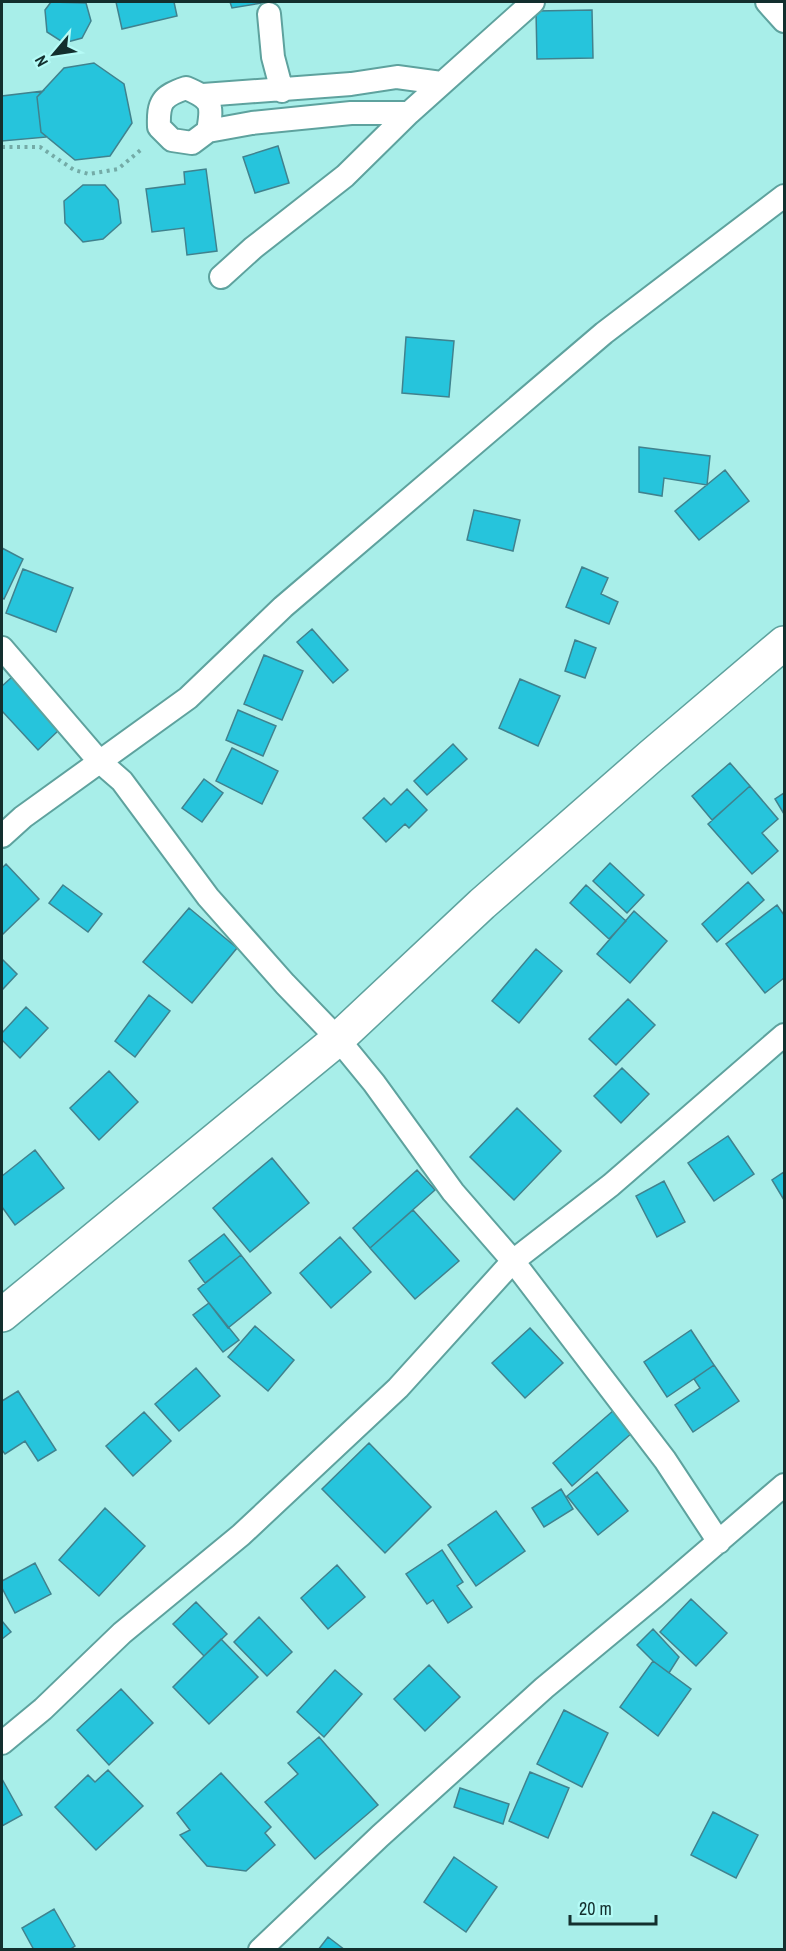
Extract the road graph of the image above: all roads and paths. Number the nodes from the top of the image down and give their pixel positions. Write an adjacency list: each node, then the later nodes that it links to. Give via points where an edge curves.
1 (532, 2): 5 (street)
2 (767, 2): 4 (street)
3 (269, 14): 6 (street, via 273,57)
4 (784, 21)
5 (441, 83): 6 (street, via 397,77); 8 (street)
6 (282, 91): 7 (street)
7 (203, 95): 9 (street, via 212,111); 10 (street, via 186,88 168,94 158,109 159,127)
8 (409, 113): 9 (street, via 351,113); 13 (street, via 345,176)
9 (208, 131): 10 (street, via 192,143)
10 (172, 140): 11 (path, via 149,143 118,169 89,174 74,170 40,147)
11 (2, 147)
12 (784, 196): 16 (street, via 604,333 283,607 188,698)
13 (221, 277)
14 (784, 643): 19 (main road, via 482,904)
15 (2, 648): 16 (street)
16 (99, 761): 17 (street); 19 (street, via 123,781 208,897)
17 (2, 836)
18 (784, 1035): 20 (street, via 611,1185)
19 (338, 1040): 20 (street, via 408,1127 453,1192); 21 (main road)
20 (513, 1261): 23 (street, via 665,1460); 24 (street, via 398,1388 241,1535 122,1633)
21 (2, 1315)
22 (784, 1485): 23 (street)
23 (719, 1542): 25 (street, via 544,1688)
24 (2, 1743)
25 (261, 1950)

